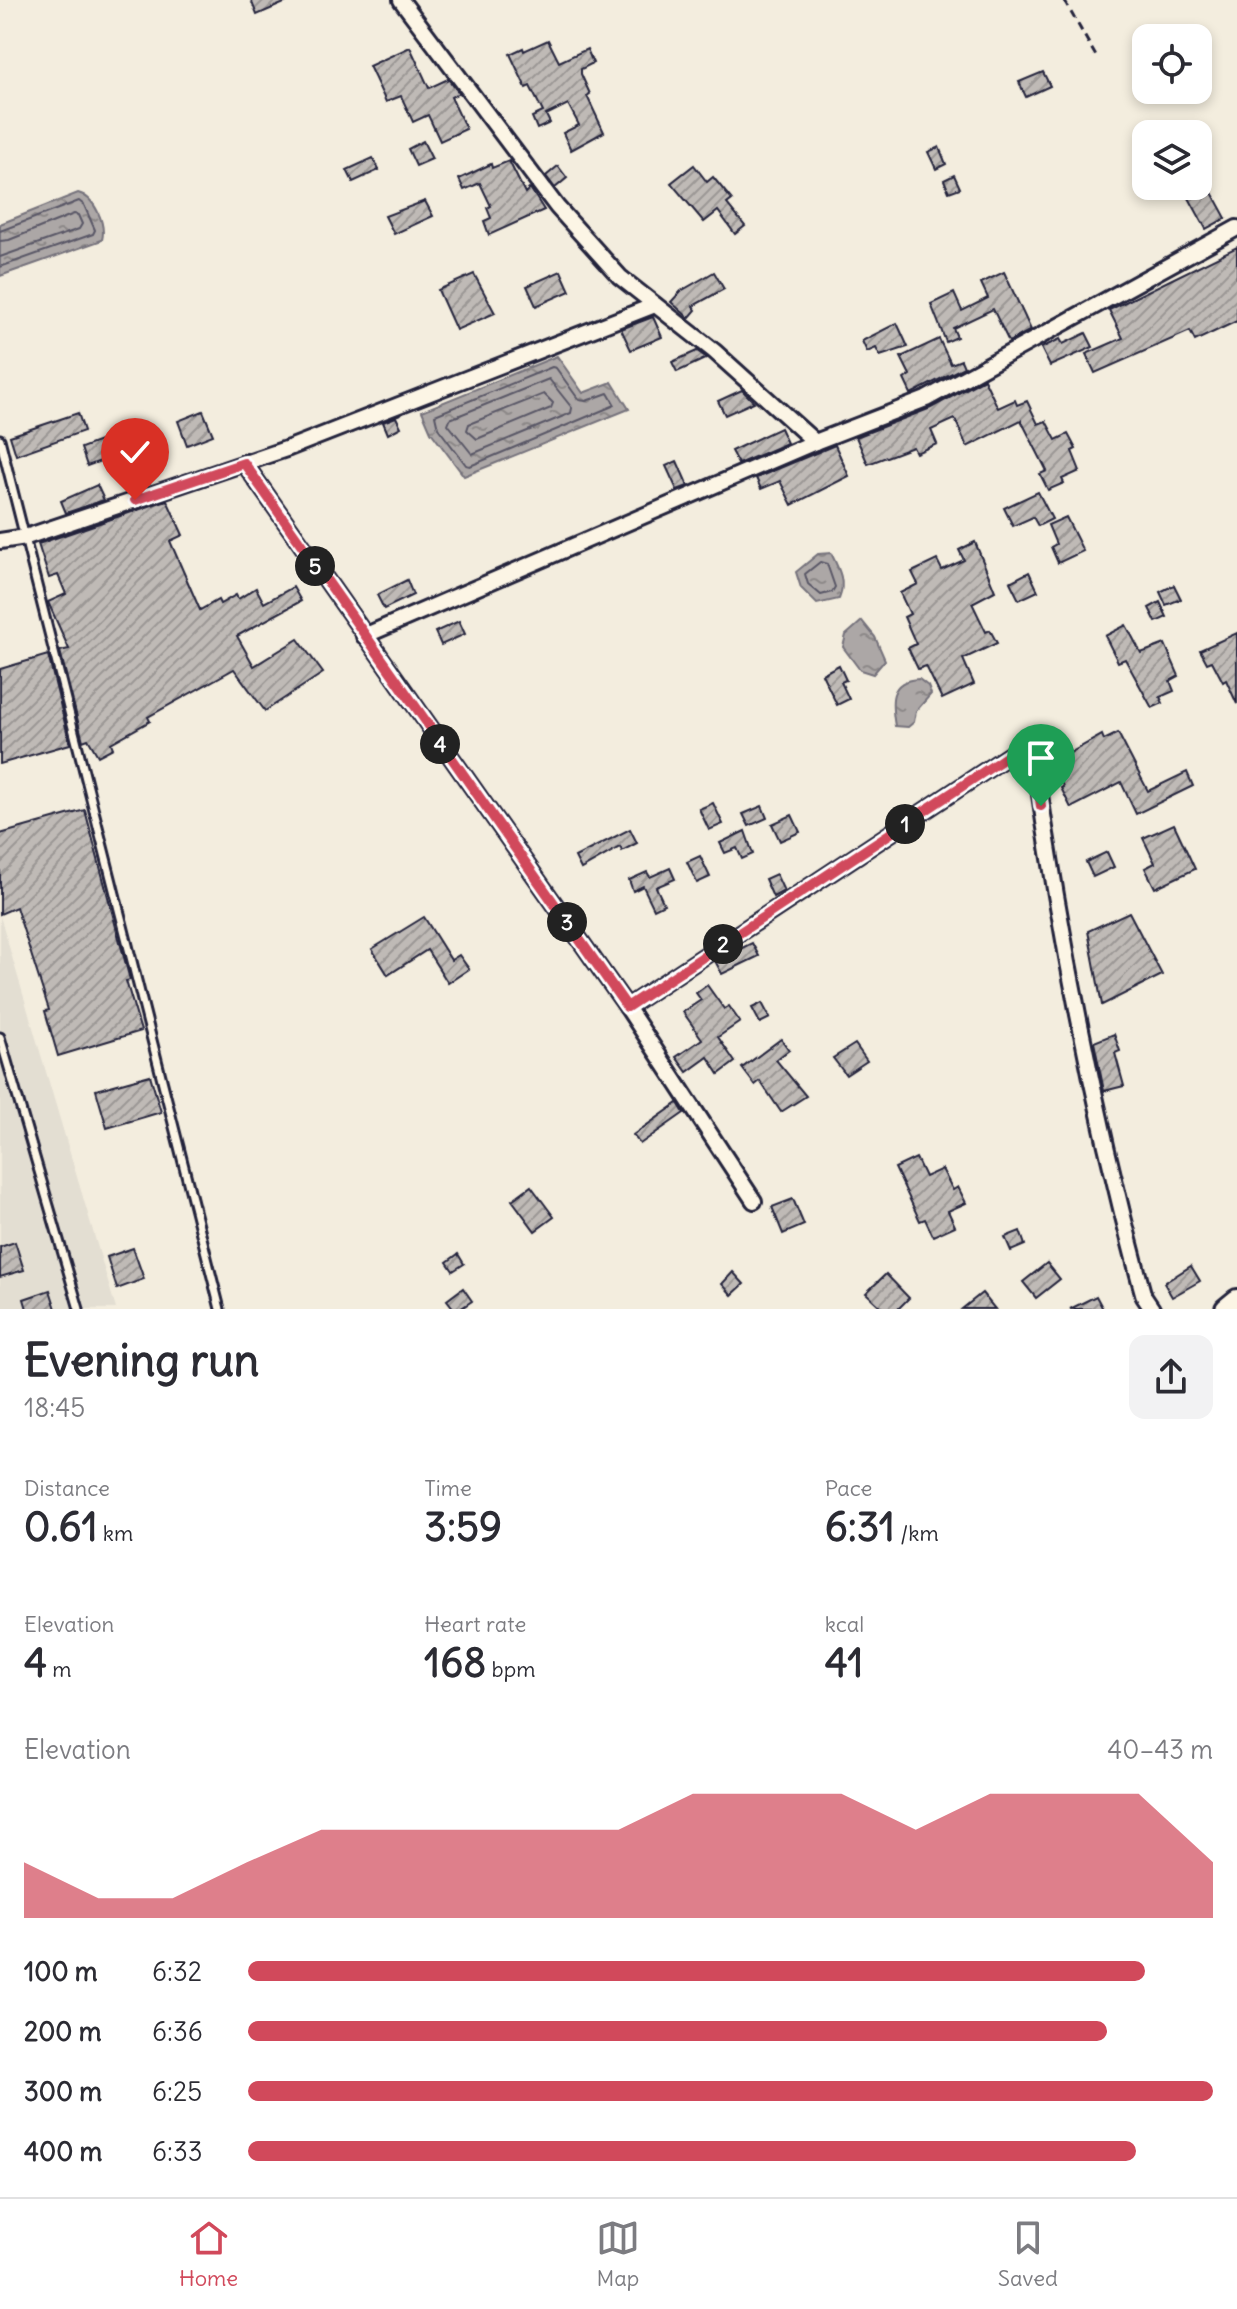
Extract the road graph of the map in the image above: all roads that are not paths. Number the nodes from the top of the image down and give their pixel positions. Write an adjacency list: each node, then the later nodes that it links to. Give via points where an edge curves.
1 (401, 0): 3 (street, via 557,207 620,277)
2 (1237, 228): 5 (street, via 926,399)
3 (655, 305): 5 (street); 6 (street)
4 (0, 439): 7 (lane)
5 (815, 442): 9 (street)
6 (244, 463): 7 (street); 9 (street)
7 (26, 537): 8 (street); 15 (lane)
8 (0, 541)
9 (364, 636): 10 (street)
10 (627, 1007): 12 (street); 16 (street, via 1032,740 1050,872 1116,1194 1144,1297)
11 (0, 1037): 14 (lane)
12 (754, 1201)
13 (1237, 1300): 17 (main road)
14 (79, 1309)
15 (220, 1309)
16 (1152, 1309)
17 (1226, 1309)

